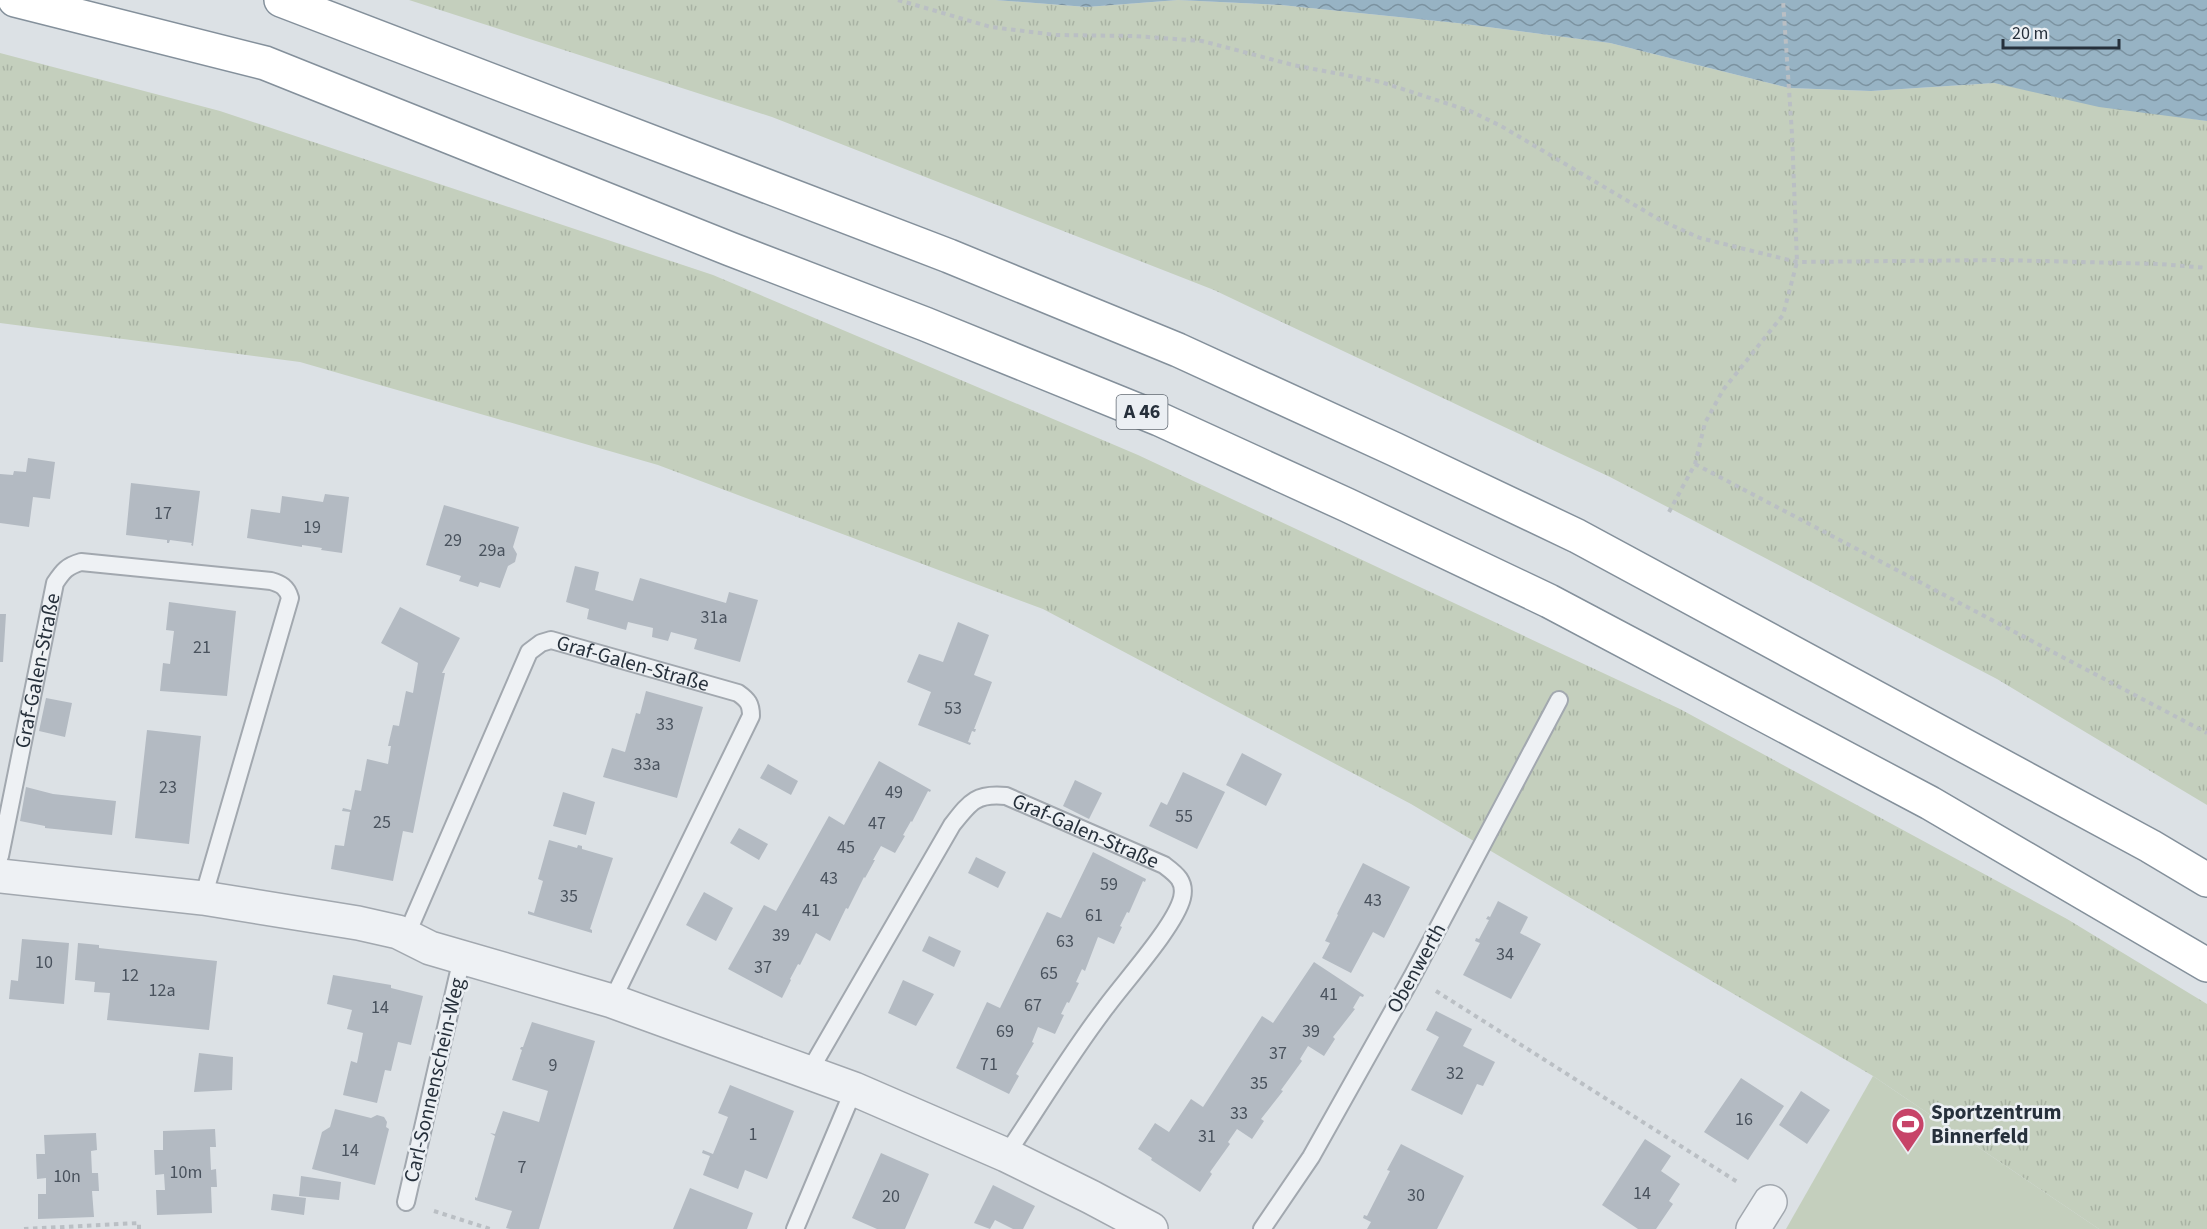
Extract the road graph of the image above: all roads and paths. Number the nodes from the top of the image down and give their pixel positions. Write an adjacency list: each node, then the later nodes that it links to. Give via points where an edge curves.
1 (15, 0): 17 (highway, A 46, via 265,63 1160,419 1549,601 1930,803)
2 (281, 0): 13 (highway, via 949,256 1178,350 1395,449 1577,536)
3 (898, 0): 5 (path, via 991,27 1056,35 1202,41 1293,65 1381,82 1470,111 1501,126 1660,220 1700,238)
4 (1782, 0): 5 (path)
5 (1797, 262): 6 (path, via 2001,260); 7 (path, via 1783,315 1723,390 1705,423)
6 (2207, 268)
7 (1695, 464): 8 (path); 10 (path)
8 (1669, 512)
9 (1559, 700): 18 (lane, Obenwerth)
10 (2207, 733)
11 (0, 856): 14 (lane, Graf-Galen-Straße, via 55,583 64,570 81,562 271,581 287,590 290,598)
12 (0, 876): 14 (street)
13 (2207, 880)
14 (203, 898): 15 (street, via 358,923)
15 (406, 936): 16 (street); 19 (lane, Graf-Galen-Straße, via 529,652 535,647 551,640 738,693 751,705 751,716)
16 (462, 958): 19 (street); 23 (lane, Carl-Sonnenschein-Weg)
17 (2207, 965)
18 (1412, 976): 24 (path, via 1594,1090); 30 (lane, Obenwerth, via 1311,1157)
19 (612, 1002): 20 (street)
20 (809, 1072): 21 (street); 22 (lane, Graf-Galen-Straße, via 952,825 976,799 987,794 1006,796 1164,865 1177,874 1182,897 1158,939 1104,1008)
21 (854, 1089): 22 (street); 28 (lane)
22 (1006, 1155): 29 (street)
23 (406, 1202): 27 (path)
24 (1761, 1216)
25 (24, 1229): 26 (path, via 139,1223)
26 (139, 1229)
27 (490, 1229)
28 (795, 1229)
29 (1151, 1229)
30 (1262, 1229)

